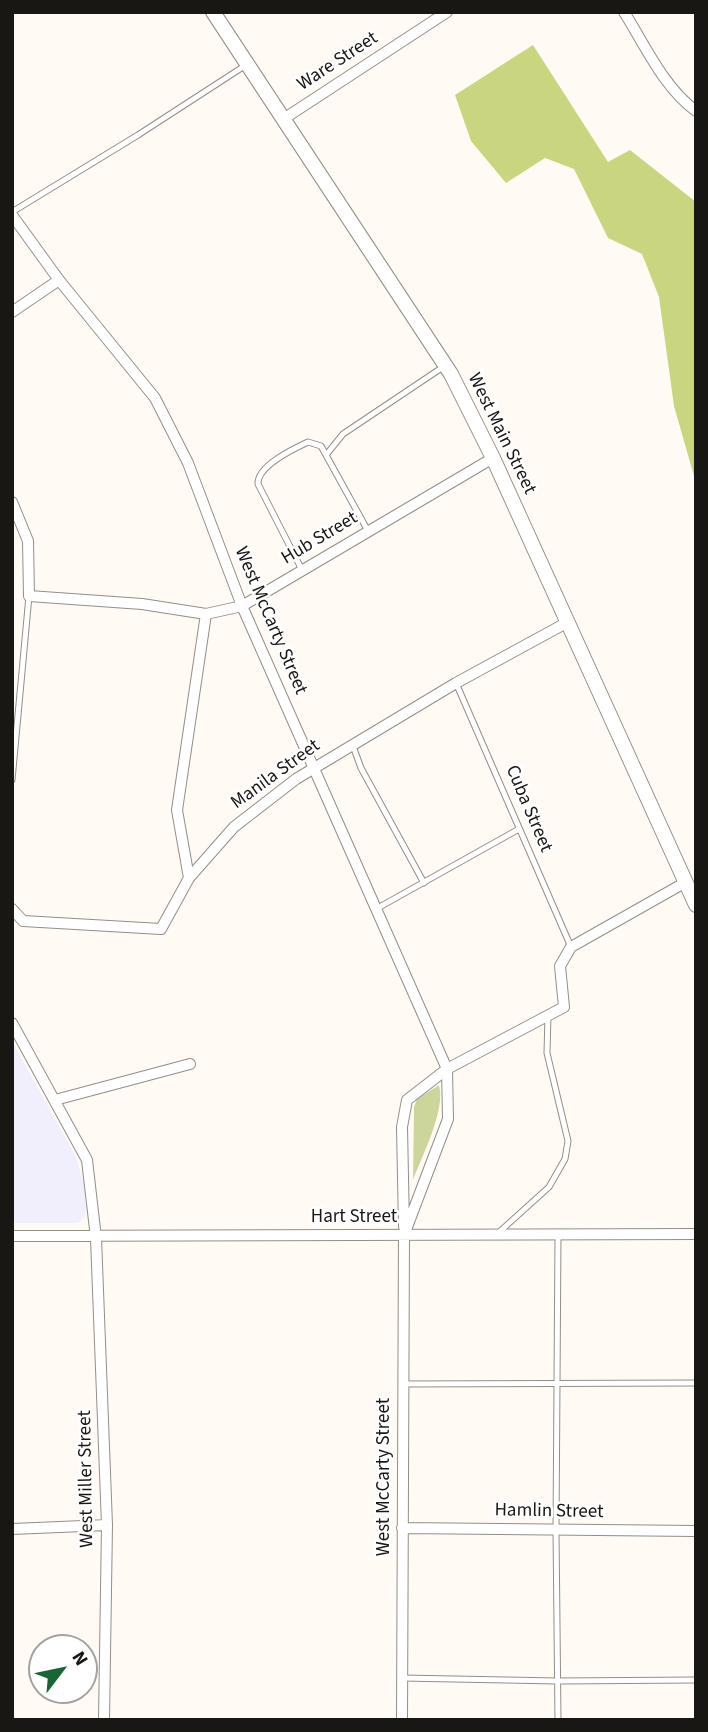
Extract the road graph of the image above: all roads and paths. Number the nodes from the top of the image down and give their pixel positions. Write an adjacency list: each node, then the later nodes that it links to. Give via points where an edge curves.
1 (213, 12): 4 (main road, West Main Street)
2 (447, 12): 6 (street, Ware Street)
3 (624, 12): 5 (street, via 673,89)
4 (248, 64): 6 (main road, West Main Street); 7 (lane)
5 (696, 111)
6 (285, 118): 10 (main road, West Main Street)
7 (12, 214): 8 (street, West McCarty Street)
8 (59, 280): 9 (street); 17 (street, West McCarty Street, via 155,398 188,463)
9 (12, 312)
10 (446, 365): 11 (lane, via 343,435); 12 (main road, West Main Street)
11 (326, 455): 14 (lane); 15 (lane, via 321,446 308,442 264,468 257,478)
12 (493, 458): 14 (street, Hub Street); 19 (main road, West Main Street)
13 (12, 502): 16 (street, via 28,541)
14 (368, 531): 15 (street, Hub Street)
15 (302, 570): 17 (street, Hub Street)
16 (29, 596): 18 (street, Hub Street); 23 (lane)
17 (242, 606): 18 (street, Hub Street); 22 (street, West McCarty Street)
18 (206, 614): 25 (street, via 177,810)
19 (568, 622): 20 (street, Manila Street); 26 (main road, West Main Street)
20 (456, 683): 21 (street, Manila Street); 24 (lane, Cuba Street)
21 (352, 744): 22 (street, Manila Street); 27 (lane)
22 (313, 767): 25 (street, Manila Street, via 234,827); 30 (street, West McCarty Street)
23 (12, 780)
24 (519, 829): 27 (lane); 31 (lane, Cuba Street)
25 (189, 878): 29 (street, Manila Street, via 161,929 23,921)
26 (686, 882): 28 (main road, West Main Street); 31 (street)
27 (424, 883): 30 (lane)
28 (696, 905)
29 (12, 909)
30 (376, 909): 35 (street, West McCarty Street)
31 (571, 947): 32 (street, via 560,966 564,1007)
32 (548, 1015): 35 (street); 38 (lane, via 547,1053 568,1141 565,1159 549,1187)
33 (12, 1023): 36 (street, West Miller Street)
34 (190, 1064): 36 (street)
35 (447, 1069): 41 (street, West McCarty Street, via 448,1119); 41 (street, West McCarty Street, via 407,1100 402,1126)
36 (55, 1100): 42 (street, West Miller Street, via 87,1160)
37 (696, 1234): 39 (street, Hart Street)
38 (496, 1235): 39 (street, Hart Street); 41 (street, Hart Street)
39 (558, 1235): 45 (lane)
40 (12, 1236): 42 (street, Hart Street)
41 (404, 1236): 42 (street, Hart Street); 44 (street, West McCarty Street)
42 (96, 1238): 46 (street, West Miller Street)
43 (696, 1383): 45 (lane)
44 (403, 1384): 45 (lane); 47 (street, West McCarty Street)
45 (557, 1384): 49 (lane)
46 (107, 1525): 48 (street); 54 (street, West Miller Street)
47 (402, 1528): 49 (street, Hamlin Street); 51 (street, West McCarty Street)
48 (12, 1530)
49 (555, 1530): 50 (street, Hamlin Street); 53 (lane)
50 (696, 1531)
51 (402, 1678): 53 (lane); 55 (street, West McCarty Street)
52 (696, 1680): 53 (lane)
53 (558, 1681): 56 (lane)
54 (104, 1720)
55 (402, 1720)
56 (558, 1720)

